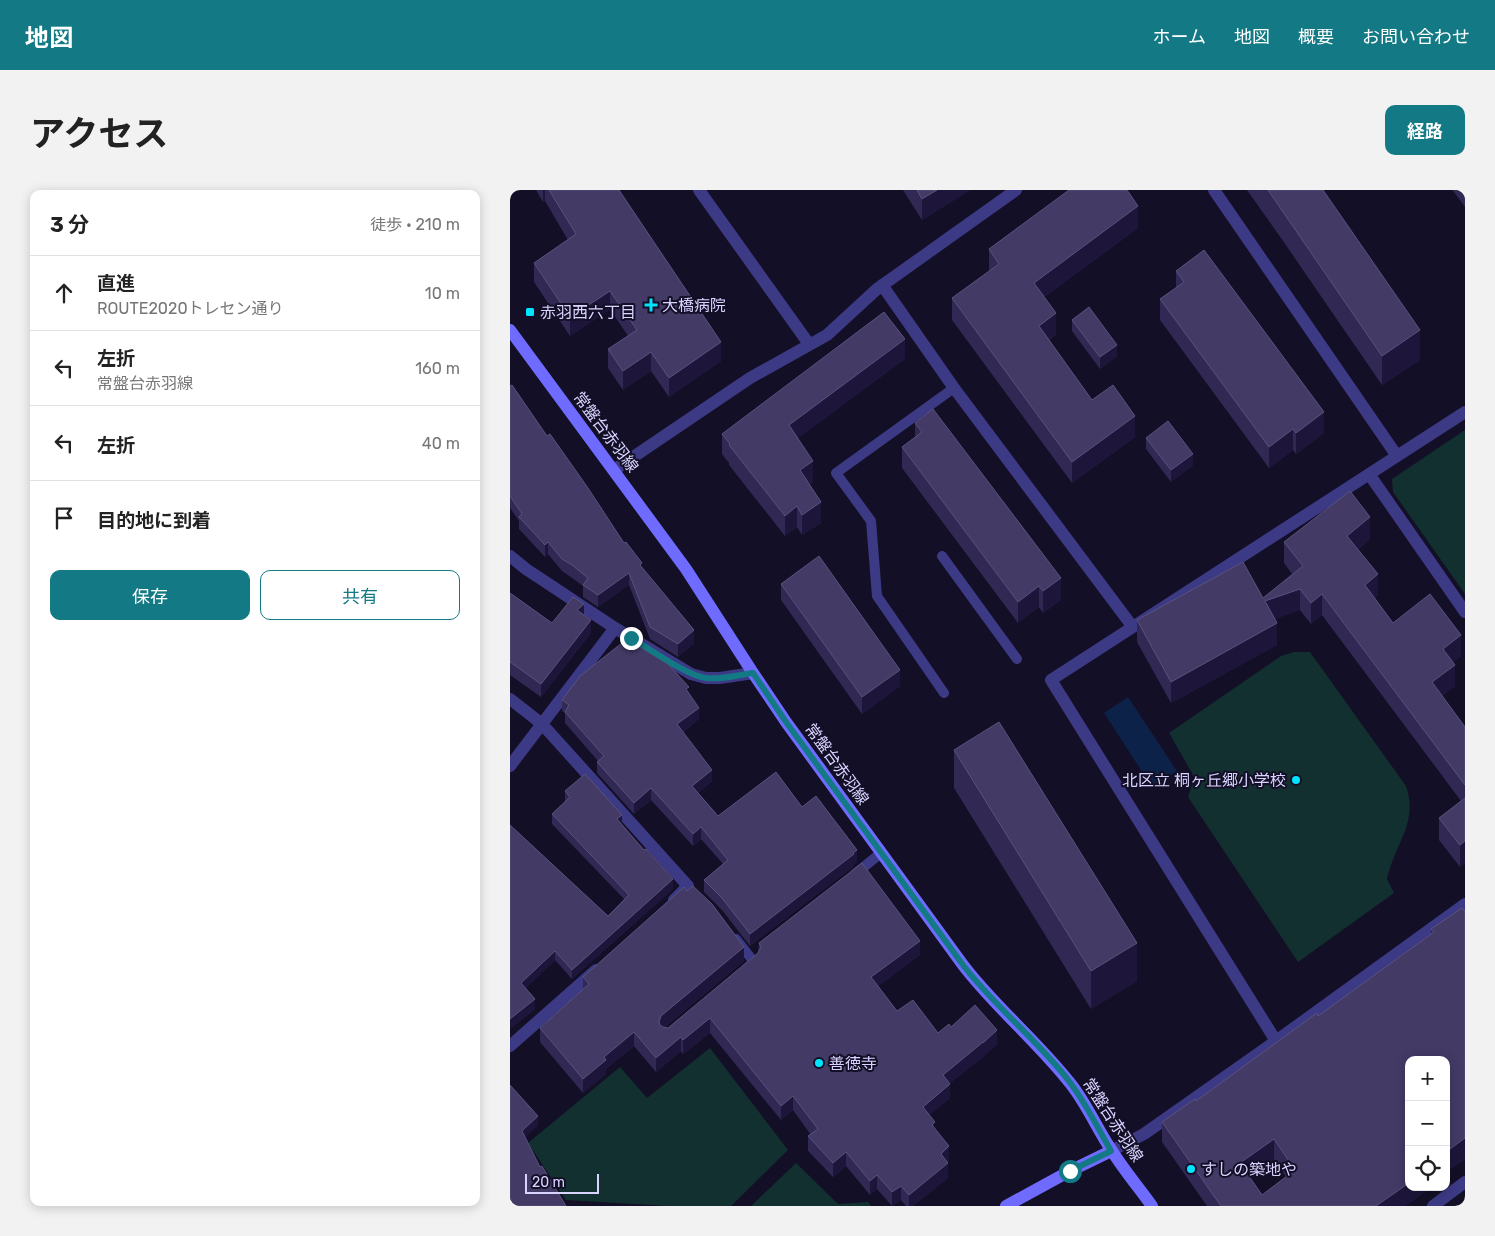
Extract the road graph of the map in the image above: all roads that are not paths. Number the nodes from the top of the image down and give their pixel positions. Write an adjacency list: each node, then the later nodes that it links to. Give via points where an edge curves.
1 (699, 190): 6 (street)
2 (1016, 190): 4 (street)
3 (1214, 190): 9 (street)
4 (882, 285): 6 (street, via 827,335); 7 (street)
5 (510, 330): 10 (main road, 常盤台赤羽線)
6 (809, 344): 10 (street, via 750,378)
7 (954, 388): 15 (street); 19 (lane, via 836,472 872,521 877,596)
8 (1465, 412): 9 (street)
9 (1397, 456): 11 (street)
10 (614, 470): 18 (main road, 常盤台赤羽線, via 701,591)
11 (1369, 474): 14 (street); 15 (street)
12 (510, 556): 16 (street)
13 (942, 556): 17 (lane)
14 (1465, 612)
15 (1132, 626): 30 (street, via 1051,680)
16 (615, 628): 18 (street, via 691,674 720,678); 21 (street)
17 (1016, 659)
18 (753, 673): 23 (main road, 常盤台赤羽線)
19 (944, 693)
20 (510, 699): 21 (street)
21 (542, 724): 22 (street); 26 (street, via 692,890)
22 (510, 766)
23 (881, 853): 24 (lane); 32 (main road, 常盤台赤羽線, via 973,978 1059,1068 1084,1102)
24 (849, 878)
25 (1465, 904): 30 (street)
26 (666, 906)
27 (728, 928): 29 (lane, via 753,953 754,962)
28 (607, 960): 31 (street)
29 (739, 974)
30 (1276, 1040): 32 (street, via 1144,1134)
31 (510, 1046)
32 (1111, 1151): 34 (main road); 35 (main road, 常盤台赤羽線)
33 (1465, 1182): 36 (street)
34 (1006, 1206)
35 (1152, 1206)
36 (1433, 1206)

